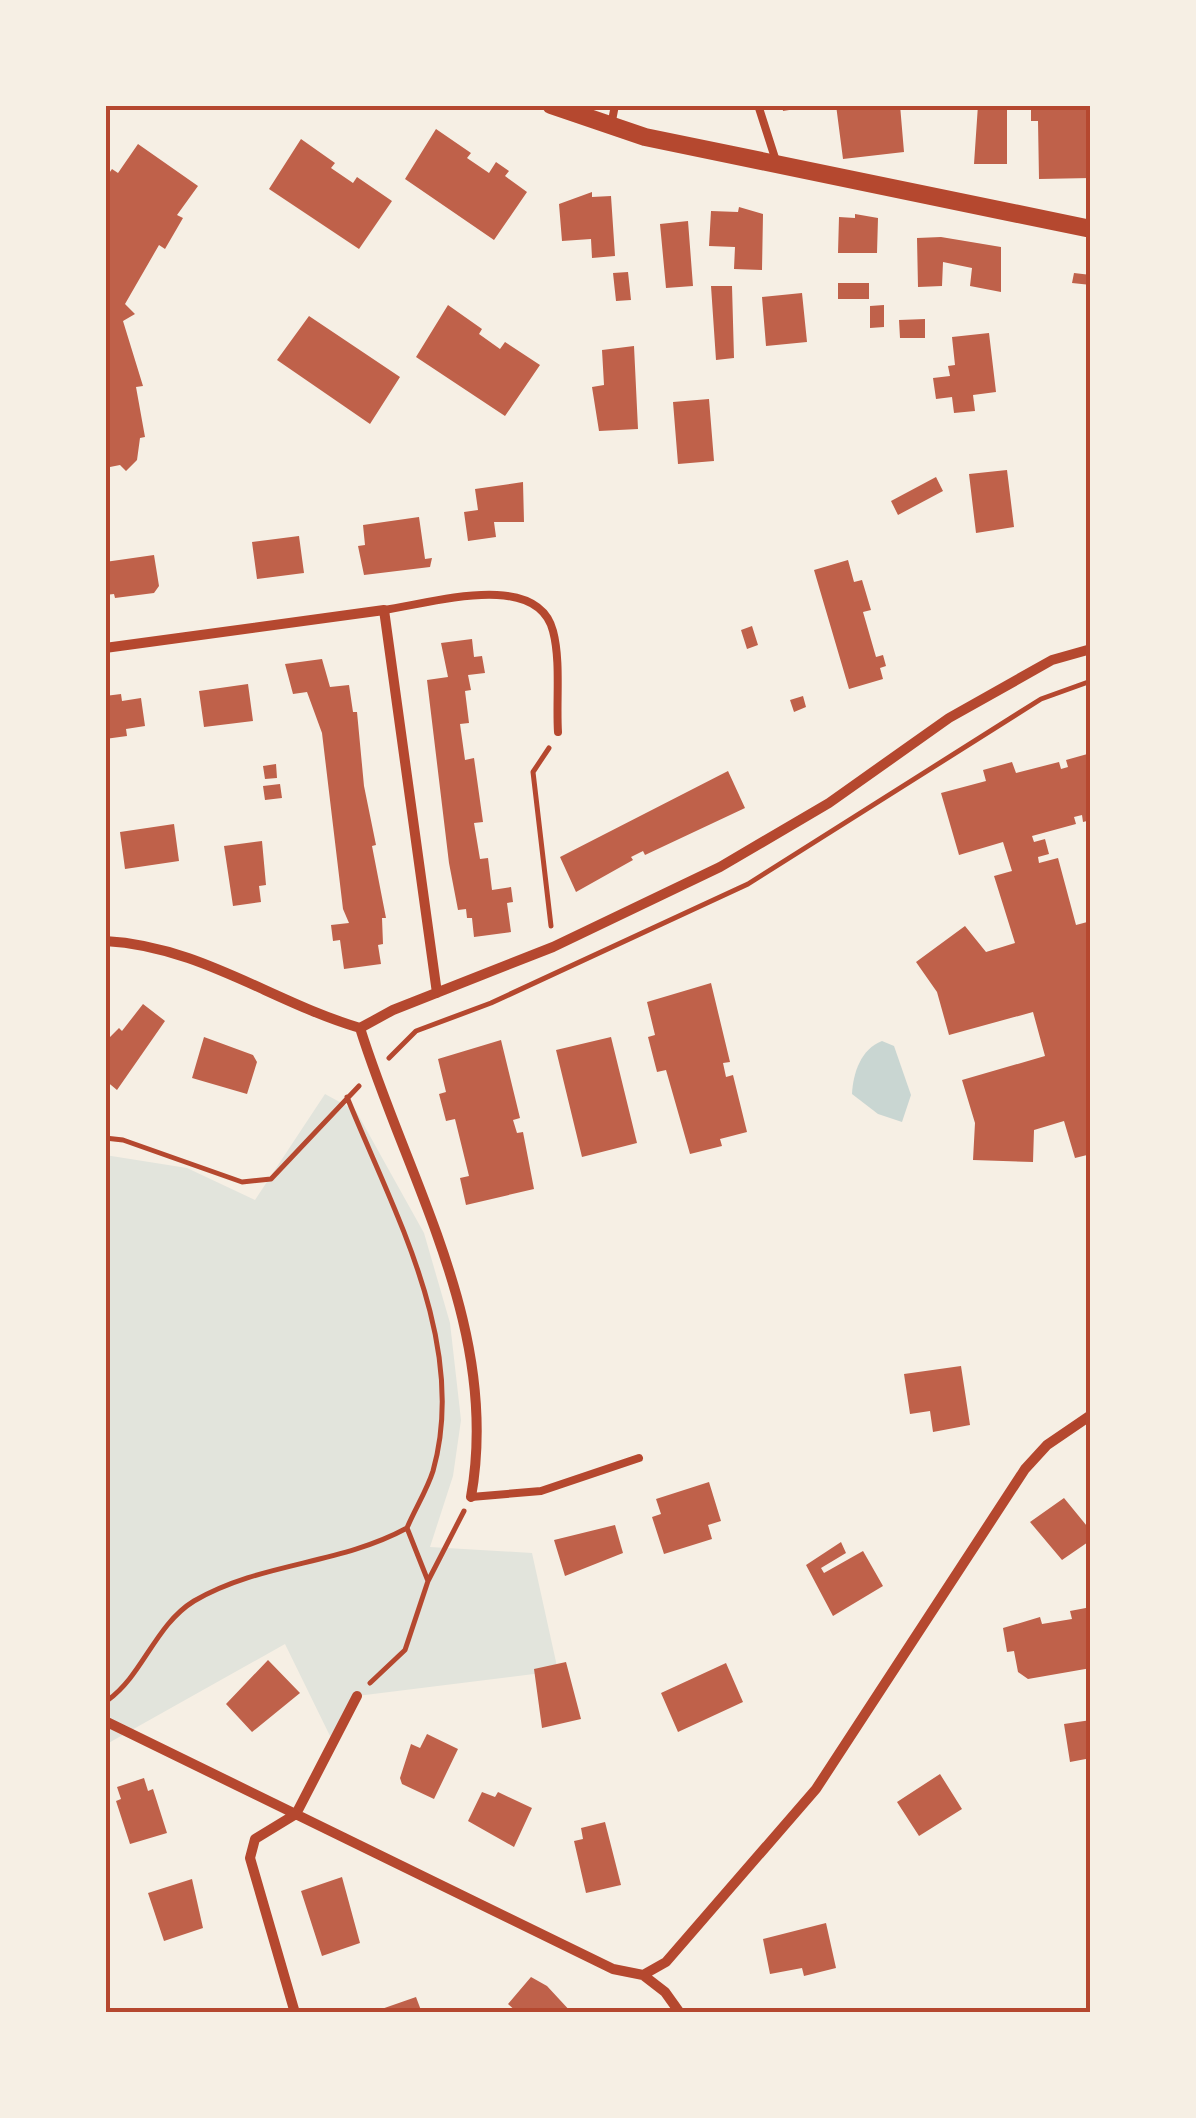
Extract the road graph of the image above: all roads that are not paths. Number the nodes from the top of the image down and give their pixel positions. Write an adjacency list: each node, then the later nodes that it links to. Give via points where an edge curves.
1 (551, 105): 4 (street)
2 (615, 105): 4 (lane)
3 (758, 105): 5 (lane)
4 (610, 126): 5 (street)
5 (777, 165): 6 (street)
6 (1091, 229)
7 (384, 610): 8 (street); 10 (lane, via 502,593 528,598 553,630); 12 (street)
8 (105, 648)
9 (1091, 649): 12 (street, via 1052,660 949,718 829,804 720,868)
10 (558, 732)
11 (105, 941): 13 (street, via 165,948 216,965)
12 (437, 993): 13 (street)
13 (360, 1028): 16 (street, via 428,1205 468,1338 478,1461)
14 (1091, 1415): 20 (street, via 1025,1468 816,1788 666,1962)
15 (639, 1458): 16 (lane, via 541,1491)
16 (471, 1497)
17 (357, 1696): 19 (street)
18 (105, 1721): 19 (street)
19 (296, 1814): 20 (street, via 613,1968); 21 (street, via 255,1839 250,1858)
20 (643, 1975): 22 (street)
21 (296, 2013)
22 (680, 2013)

